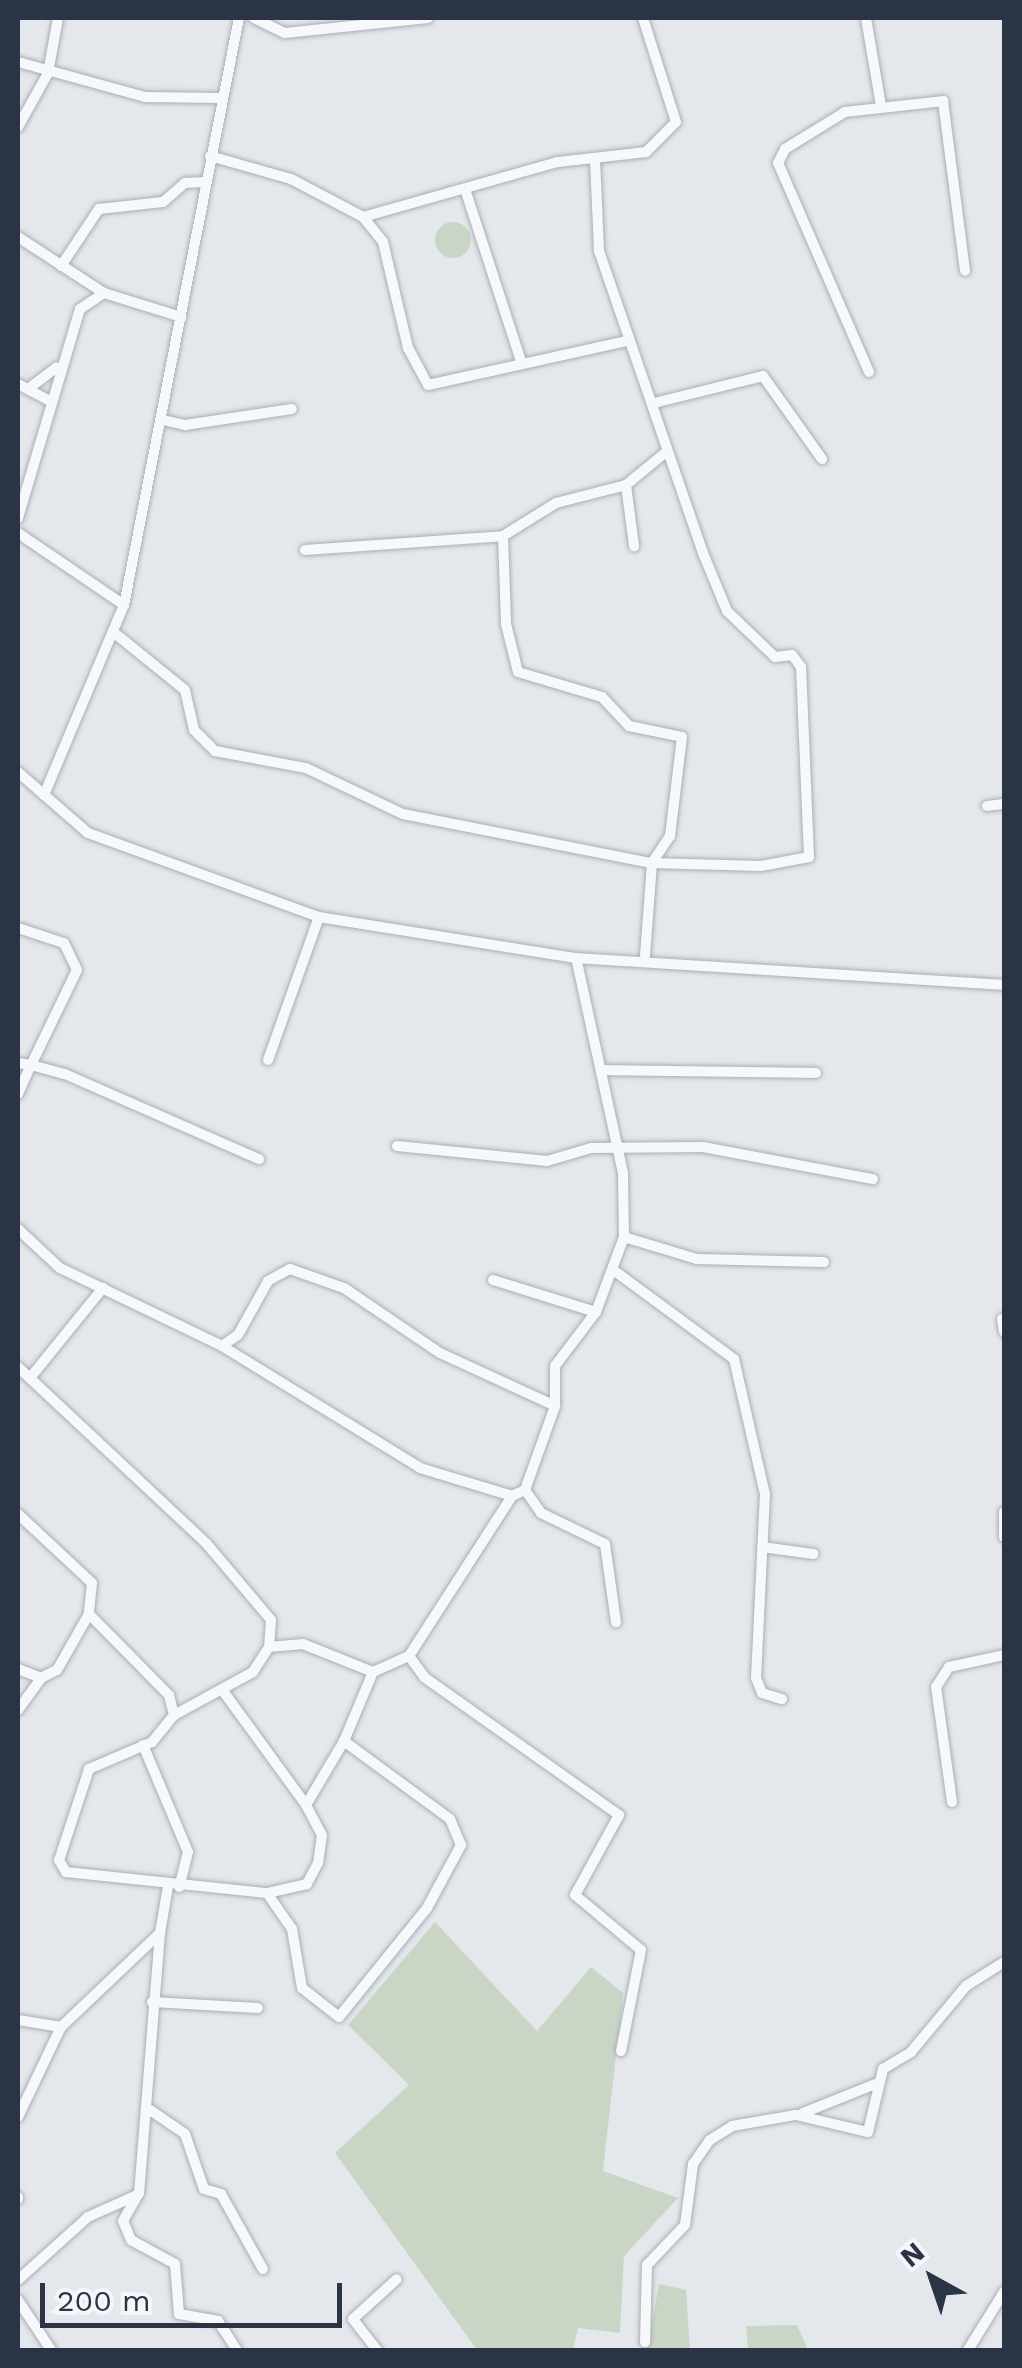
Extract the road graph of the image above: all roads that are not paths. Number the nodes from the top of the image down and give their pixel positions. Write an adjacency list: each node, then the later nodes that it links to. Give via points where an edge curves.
1 (58, 18): 9 (street)
2 (239, 18): 10 (street)
3 (254, 18): 7 (street, via 285,34)
4 (428, 18): 7 (street)
5 (643, 18): 14 (street, via 674,133 646,152)
6 (866, 18): 11 (street)
7 (355, 23)
8 (18, 62): 9 (street)
9 (48, 74): 10 (street, via 145,97); 12 (street)
10 (222, 98): 13 (street)
11 (881, 106): 20 (street, via 943,101); 26 (street, via 845,112 778,163)
12 (18, 126)
13 (210, 156): 15 (street); 17 (street, via 292,179)
14 (594, 159): 16 (street); 23 (street, via 599,251)
15 (204, 182): 19 (street, via 185,183 164,202 99,209); 22 (street)
16 (466, 192): 17 (street); 24 (street)
17 (363, 217): 24 (street, via 383,242 420,381 449,386)
18 (18, 238): 19 (street)
19 (60, 266): 21 (street)
20 (966, 271)
21 (104, 293): 22 (street); 25 (street, via 80,309)
22 (181, 317): 32 (street)
23 (627, 341): 24 (street); 30 (street)
24 (521, 360)
25 (57, 367): 28 (street); 29 (street)
26 (869, 372)
27 (18, 384): 28 (street)
28 (32, 386): 29 (street)
29 (50, 401): 36 (street)
30 (654, 403): 33 (street); 34 (street, via 763,376)
31 (292, 410): 32 (street, via 185,425)
32 (163, 420): 41 (street)
33 (666, 452): 35 (street); 47 (street, via 727,611 775,658 792,655 801,667 812,812 809,857 761,866)
34 (822, 459)
35 (626, 485): 38 (street, via 556,503); 39 (street)
36 (18, 518)
37 (18, 533): 41 (street)
38 (503, 536): 40 (street); 47 (street, via 518,672 602,697 628,726 682,737 670,836)
39 (634, 546)
40 (304, 550)
41 (124, 606): 42 (street)
42 (117, 634): 44 (street); 47 (street, via 185,690 194,730 215,752 306,768 403,814)
43 (18, 772): 44 (street)
44 (44, 795): 48 (street, via 119,848)
45 (1004, 804): 46 (street)
46 (987, 806)
47 (652, 863): 50 (street)
48 (318, 917): 51 (street); 53 (street)
49 (18, 928): 55 (street, via 64,943 77,970)
50 (645, 956): 51 (street); 52 (street, via 950,988)
51 (576, 958): 56 (street, via 584,1023)
52 (1004, 986)
53 (268, 1060)
54 (18, 1063): 55 (street)
55 (30, 1065): 58 (street); 61 (street, via 99,1083 150,1116)
56 (601, 1070): 57 (street); 60 (street)
57 (816, 1074)
58 (18, 1094)
59 (397, 1146): 60 (street, via 547,1161)
60 (616, 1147): 62 (street, via 734,1149); 64 (street)
61 (259, 1159)
62 (873, 1179)
63 (18, 1228): 68 (street, via 60,1268)
64 (624, 1237): 65 (street, via 697,1260); 66 (street)
65 (824, 1262)
66 (616, 1272): 69 (street); 81 (street, via 734,1358 762,1473)
67 (493, 1280): 69 (street)
68 (103, 1288): 72 (street); 74 (street)
69 (596, 1312): 75 (street, via 555,1366)
70 (1002, 1319): 71 (street)
71 (1004, 1332)
72 (222, 1346): 75 (street, via 238,1335 268,1281 290,1269 344,1288 440,1354); 77 (street, via 420,1468)
73 (18, 1367): 74 (street)
74 (30, 1378): 85 (street, via 206,1544 271,1620)
75 (555, 1406): 76 (street)
76 (525, 1490): 77 (street); 84 (street, via 541,1513 605,1544)
77 (512, 1496): 87 (street)
78 (1004, 1512): 80 (street)
79 (18, 1514): 83 (street, via 92,1583)
80 (1004, 1537)
81 (762, 1547): 82 (street); 92 (street, via 756,1678 762,1693)
82 (814, 1554)
83 (89, 1614): 90 (street, via 73,1650); 94 (street, via 169,1695)
84 (616, 1622)
85 (269, 1646): 89 (street, via 303,1644); 91 (street, via 253,1672)
86 (1004, 1654): 97 (street, via 950,1667 936,1687)
87 (409, 1656): 89 (street); 107 (street, via 424,1677 620,1815 574,1895 640,1950)
88 (18, 1668): 90 (street)
89 (372, 1672): 95 (street)
90 (40, 1678): 93 (street)
91 (223, 1691): 94 (street); 98 (street)
92 (782, 1699)
93 (18, 1710)
94 (174, 1715): 96 (street)
95 (344, 1740): 98 (street); 100 (street, via 450,1819 461,1845 427,1908 339,2017 302,1988 292,1928)
96 (143, 1744): 99 (street, via 188,1852); 99 (street, via 89,1769 59,1860 88,1879)
97 (952, 1802)
98 (306, 1805): 100 (street, via 322,1835 318,1863 306,1884)
99 (174, 1886): 100 (street); 101 (street)
100 (267, 1893)
101 (160, 1932): 103 (street); 106 (street)
102 (1004, 1962): 108 (street, via 966,1986)
103 (152, 2002): 104 (street); 109 (street)
104 (258, 2008)
105 (18, 2020): 106 (street)
106 (61, 2027): 111 (street)
107 (621, 2050)
108 (875, 2084): 110 (street); 110 (street, via 868,2132)
109 (150, 2110): 112 (street); 113 (street, via 185,2134 204,2189 220,2194)
110 (796, 2115): 118 (street, via 732,2126 693,2164 685,2225 647,2265)
111 (18, 2118)
112 (140, 2194): 115 (street, via 88,2217); 120 (street, via 123,2220 131,2240 175,2264 178,2314 218,2321)
113 (264, 2270)
114 (397, 2278): 121 (street, via 354,2319)
115 (18, 2280)
116 (1004, 2292): 122 (street)
117 (18, 2300): 119 (street)
118 (645, 2342)
119 (51, 2350)
120 (238, 2350)
121 (377, 2350)
122 (968, 2350)

